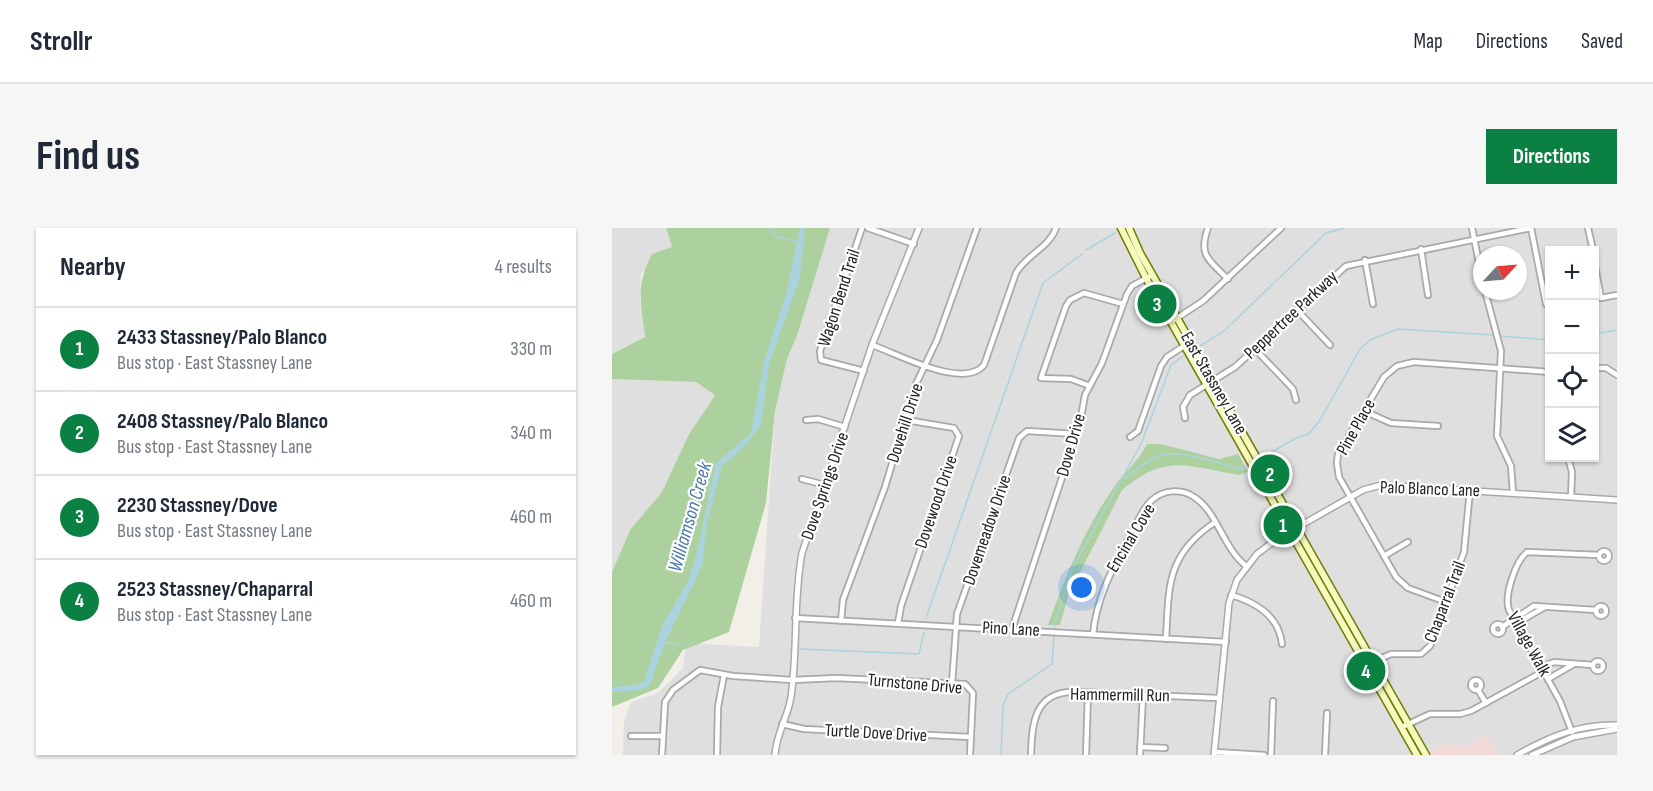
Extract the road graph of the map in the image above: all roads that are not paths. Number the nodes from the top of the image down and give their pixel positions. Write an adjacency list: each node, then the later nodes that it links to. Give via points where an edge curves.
1 (862, 228): 37 (street, Wagon Bend Trail, via 820,351 821,360)
2 (868, 228): 14 (street)
3 (919, 228): 14 (street, Dove Springs Drive)
4 (977, 228): 34 (street, Dovehill Drive)
5 (1056, 228): 34 (street, via 1048,242 1016,273 981,368 958,373)
6 (1121, 228): 19 (main road, East Stassney Lane)
7 (1129, 228): 19 (main road, East Stassney Lane)
8 (1208, 228): 20 (street, via 1204,252)
9 (1281, 228): 20 (street)
10 (1473, 228): 13 (street)
11 (1531, 228): 13 (street, Peppertree Parkway); 25 (street)
12 (1588, 228): 16 (street)
13 (1475, 239): 15 (street); 17 (street, Peppertree Parkway)
14 (914, 244): 30 (street, Dove Springs Drive)
15 (1476, 246)
16 (1592, 246)
17 (1421, 249): 18 (street, Peppertree Parkway); 22 (street)
18 (1365, 260): 27 (street); 28 (street, Peppertree Parkway, via 1338,271)
19 (1149, 276): 26 (street, Dove Drive, via 1132,286); 29 (main road, East Stassney Lane)
20 (1228, 279): 29 (street)
21 (1599, 287): 23 (street, via 1601,298)
22 (1428, 295)
23 (1617, 295)
24 (1487, 300): 36 (street, via 1498,338)
25 (1545, 300)
26 (1123, 304): 41 (street, Dove Drive); 41 (street, via 1084,293 1066,306 1041,378 1071,379)
27 (1372, 304)
28 (1297, 310): 31 (street); 32 (street, Peppertree Parkway)
29 (1174, 320): 33 (main road, East Stassney Lane)
30 (872, 345): 34 (street); 37 (street, Dove Springs Drive)
31 (1330, 345)
32 (1256, 349): 40 (street, Peppertree Parkway); 42 (street, via 1293,389)
33 (1190, 350): 40 (main road, East Stassney Lane); 50 (street, via 1163,361 1138,431)
34 (925, 365): 46 (street, Dovehill Drive)
35 (1599, 368): 39 (street, via 1608,368)
36 (1501, 369): 38 (street, Pine Place); 43 (street, Pine Place, via 1401,364 1384,377); 55 (street, via 1496,430 1511,466)
37 (865, 371): 48 (street, Dove Springs Drive)
38 (1545, 372)
39 (1617, 375)
40 (1210, 383): 44 (street, Peppertree Parkway, via 1185,401); 60 (main road, East Stassney Lane)
41 (1090, 386): 49 (street, Dove Drive)
42 (1296, 400)
43 (1364, 411): 47 (street, via 1391,423); 56 (street, Pine Place, via 1337,457 1339,477)
44 (1185, 418)
45 (806, 420): 48 (street, via 818,419)
46 (906, 420): 70 (street, Dovehill Drive, via 843,600); 71 (street, Dovewood Drive, via 954,428 959,436 900,606)
47 (1438, 426)
48 (845, 427): 53 (street, Dove Springs Drive)
49 (1077, 434): 72 (street, Dovemeadow Drive, via 1027,430 1021,433); 74 (street, Dove Drive)
50 (1130, 437)
51 (1569, 462): 57 (street)
52 (802, 478): 53 (street)
53 (825, 485): 68 (street, Dove Springs Drive, via 802,553)
54 (1470, 490): 55 (street, Palo Blanco Lane); 56 (street, Palo Blanco Lane, via 1381,485); 66 (street, Chaparral Trail, via 1466,543)
55 (1513, 493): 57 (street, Palo Blanco Lane)
56 (1350, 497): 60 (street, Palo Blanco Lane); 63 (street, Pine Place)
57 (1570, 497): 58 (street, Palo Blanco Lane)
58 (1617, 500)
59 (1214, 523): 64 (street, Encinal Cove, via 1233,554); 75 (street, Encinal Cove, via 1201,502 1189,494 1166,492 1151,501 1104,584); 76 (street, via 1190,541 1173,569)
60 (1293, 529): 64 (street, Palo Blanco Lane); 79 (main road, East Stassney Lane)
61 (1408, 542): 63 (street)
62 (1599, 555): 69 (street, Village Walk, via 1525,554 1507,600)
63 (1384, 556): 66 (street, Pine Place, via 1404,585)
64 (1246, 566): 65 (street, Palo Blanco Lane)
65 (1230, 595): 77 (street, Palo Blanco Lane); 78 (street, via 1263,610 1281,633)
66 (1446, 602): 79 (street, Chaparral Trail, via 1432,644 1425,652 1391,654)
67 (1596, 610): 69 (street, via 1545,607 1522,620)
68 (795, 618): 70 (street, Pino Lane); 85 (street, Dove Springs Drive)
69 (1514, 620): 73 (street); 82 (street, Village Walk)
70 (841, 621): 71 (street, Pino Lane)
71 (898, 623): 72 (street, Pino Lane)
72 (956, 626): 74 (street, Pino Lane); 86 (street, Dovemeadow Drive)
73 (1503, 627)
74 (1012, 629): 75 (street, Pino Lane)
75 (1093, 634): 76 (street, Pino Lane)
76 (1166, 639): 77 (street, Pino Lane)
77 (1226, 642): 90 (street, Palo Blanco Lane)
78 (1282, 644)
79 (1370, 664): 96 (main road, East Stassney Lane)
80 (1574, 664): 81 (street); 82 (street, via 1554,662); 84 (street)
81 (1593, 665)
82 (1543, 669): 84 (street, Village Walk); 92 (street)
83 (724, 675): 85 (street, Turnstone Drive); 100 (street, Turnstone Drive, via 698,670 674,690 664,707); 107 (street, via 718,707)
84 (1548, 679): 98 (street, Village Walk)
85 (792, 680): 86 (street, Turnstone Drive, via 836,678); 94 (street, Dove Springs Drive, via 789,707)
86 (952, 684): 101 (street, Turnstone Drive, via 965,684 972,690)
87 (1478, 690): 92 (street)
88 (1088, 693): 89 (street, Hammermill Run); 110 (street, Hammermill Run, via 1058,694 1041,706 1033,721); 111 (street)
89 (1143, 695): 90 (street, Hammermill Run); 103 (street)
90 (1218, 698): 105 (street, Palo Blanco Lane)
91 (1273, 701): 114 (street)
92 (1486, 703): 96 (street, via 1464,714 1430,714)
93 (1327, 713): 115 (street)
94 (782, 724): 101 (street, Turtle Dove Drive, via 804,729); 108 (street, Dove Springs Drive)
95 (1617, 724): 98 (street)
96 (1405, 725): 116 (main road, East Stassney Lane); 117 (main road, East Stassney Lane)
97 (1617, 729): 102 (street)
98 (1571, 730): 102 (street, Village Walk); 118 (street)
99 (631, 736): 100 (street)
100 (662, 736): 106 (street)
101 (971, 737): 109 (street, Turnstone Drive)
102 (1573, 737): 119 (street)
103 (1140, 747): 104 (street); 112 (street)
104 (1165, 748)
105 (1215, 754): 113 (street)
106 (662, 755)
107 (717, 755)
108 (775, 755)
109 (970, 755)
110 (1031, 755)
111 (1086, 755)
112 (1140, 755)
113 (1264, 755)
114 (1271, 755)
115 (1325, 755)
116 (1418, 755)
117 (1426, 755)
118 (1517, 755)
119 (1532, 755)

